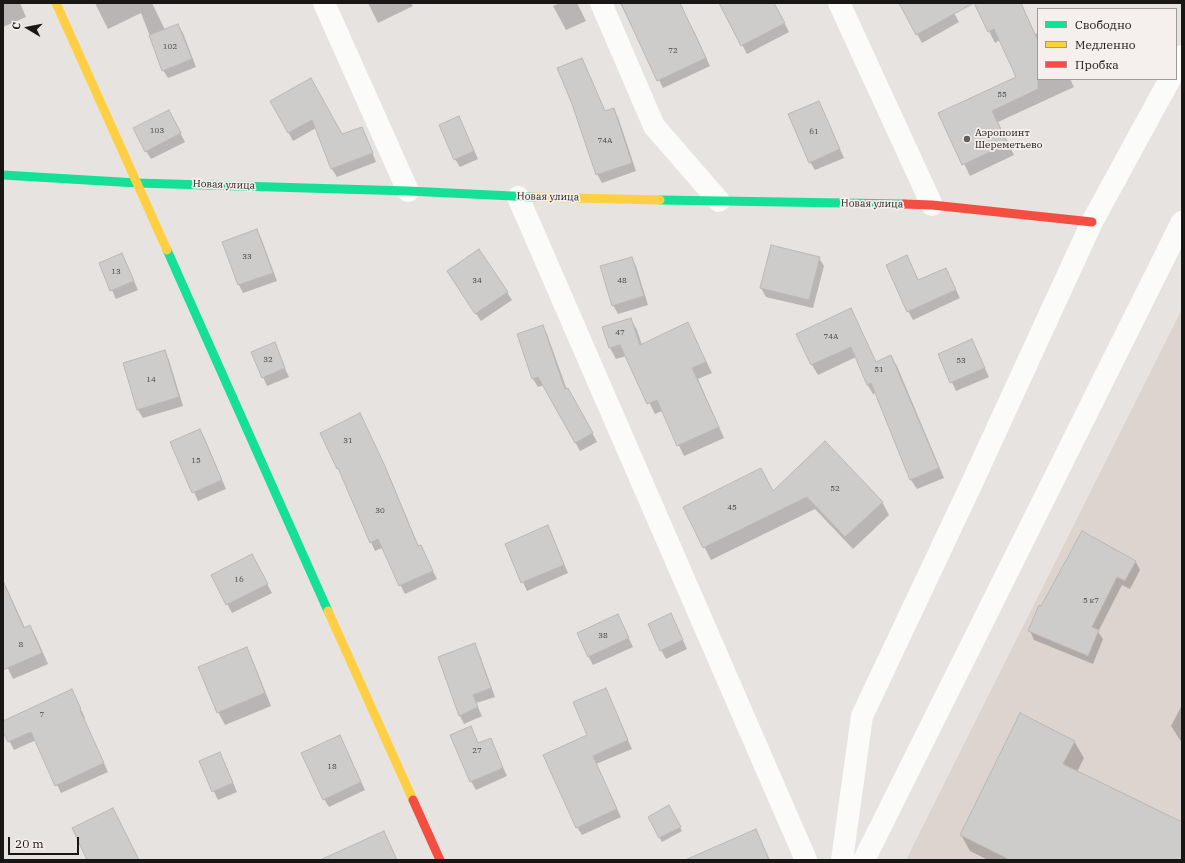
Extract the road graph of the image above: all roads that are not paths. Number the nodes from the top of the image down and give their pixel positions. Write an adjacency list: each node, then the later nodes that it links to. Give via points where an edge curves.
1 (56, 3): 9 (street)
2 (324, 3): 10 (street)
3 (601, 3): 12 (street, via 654,126)
4 (839, 3): 13 (street)
5 (1182, 56): 6 (street)
6 (1177, 65)
7 (1169, 80): 14 (street)
8 (3, 175): 9 (street, Новая улица)
9 (137, 183): 10 (street, Новая улица); 16 (street)
10 (408, 191): 11 (street, Новая улица)
11 (518, 197): 12 (street, Новая улица); 17 (street)
12 (719, 201): 13 (street, Новая улица)
13 (932, 205): 14 (street, Новая улица)
14 (1092, 222): 18 (street, via 862,716)
15 (1182, 222): 19 (street)
16 (440, 860)
17 (806, 860)
18 (842, 860)
19 (864, 860)

